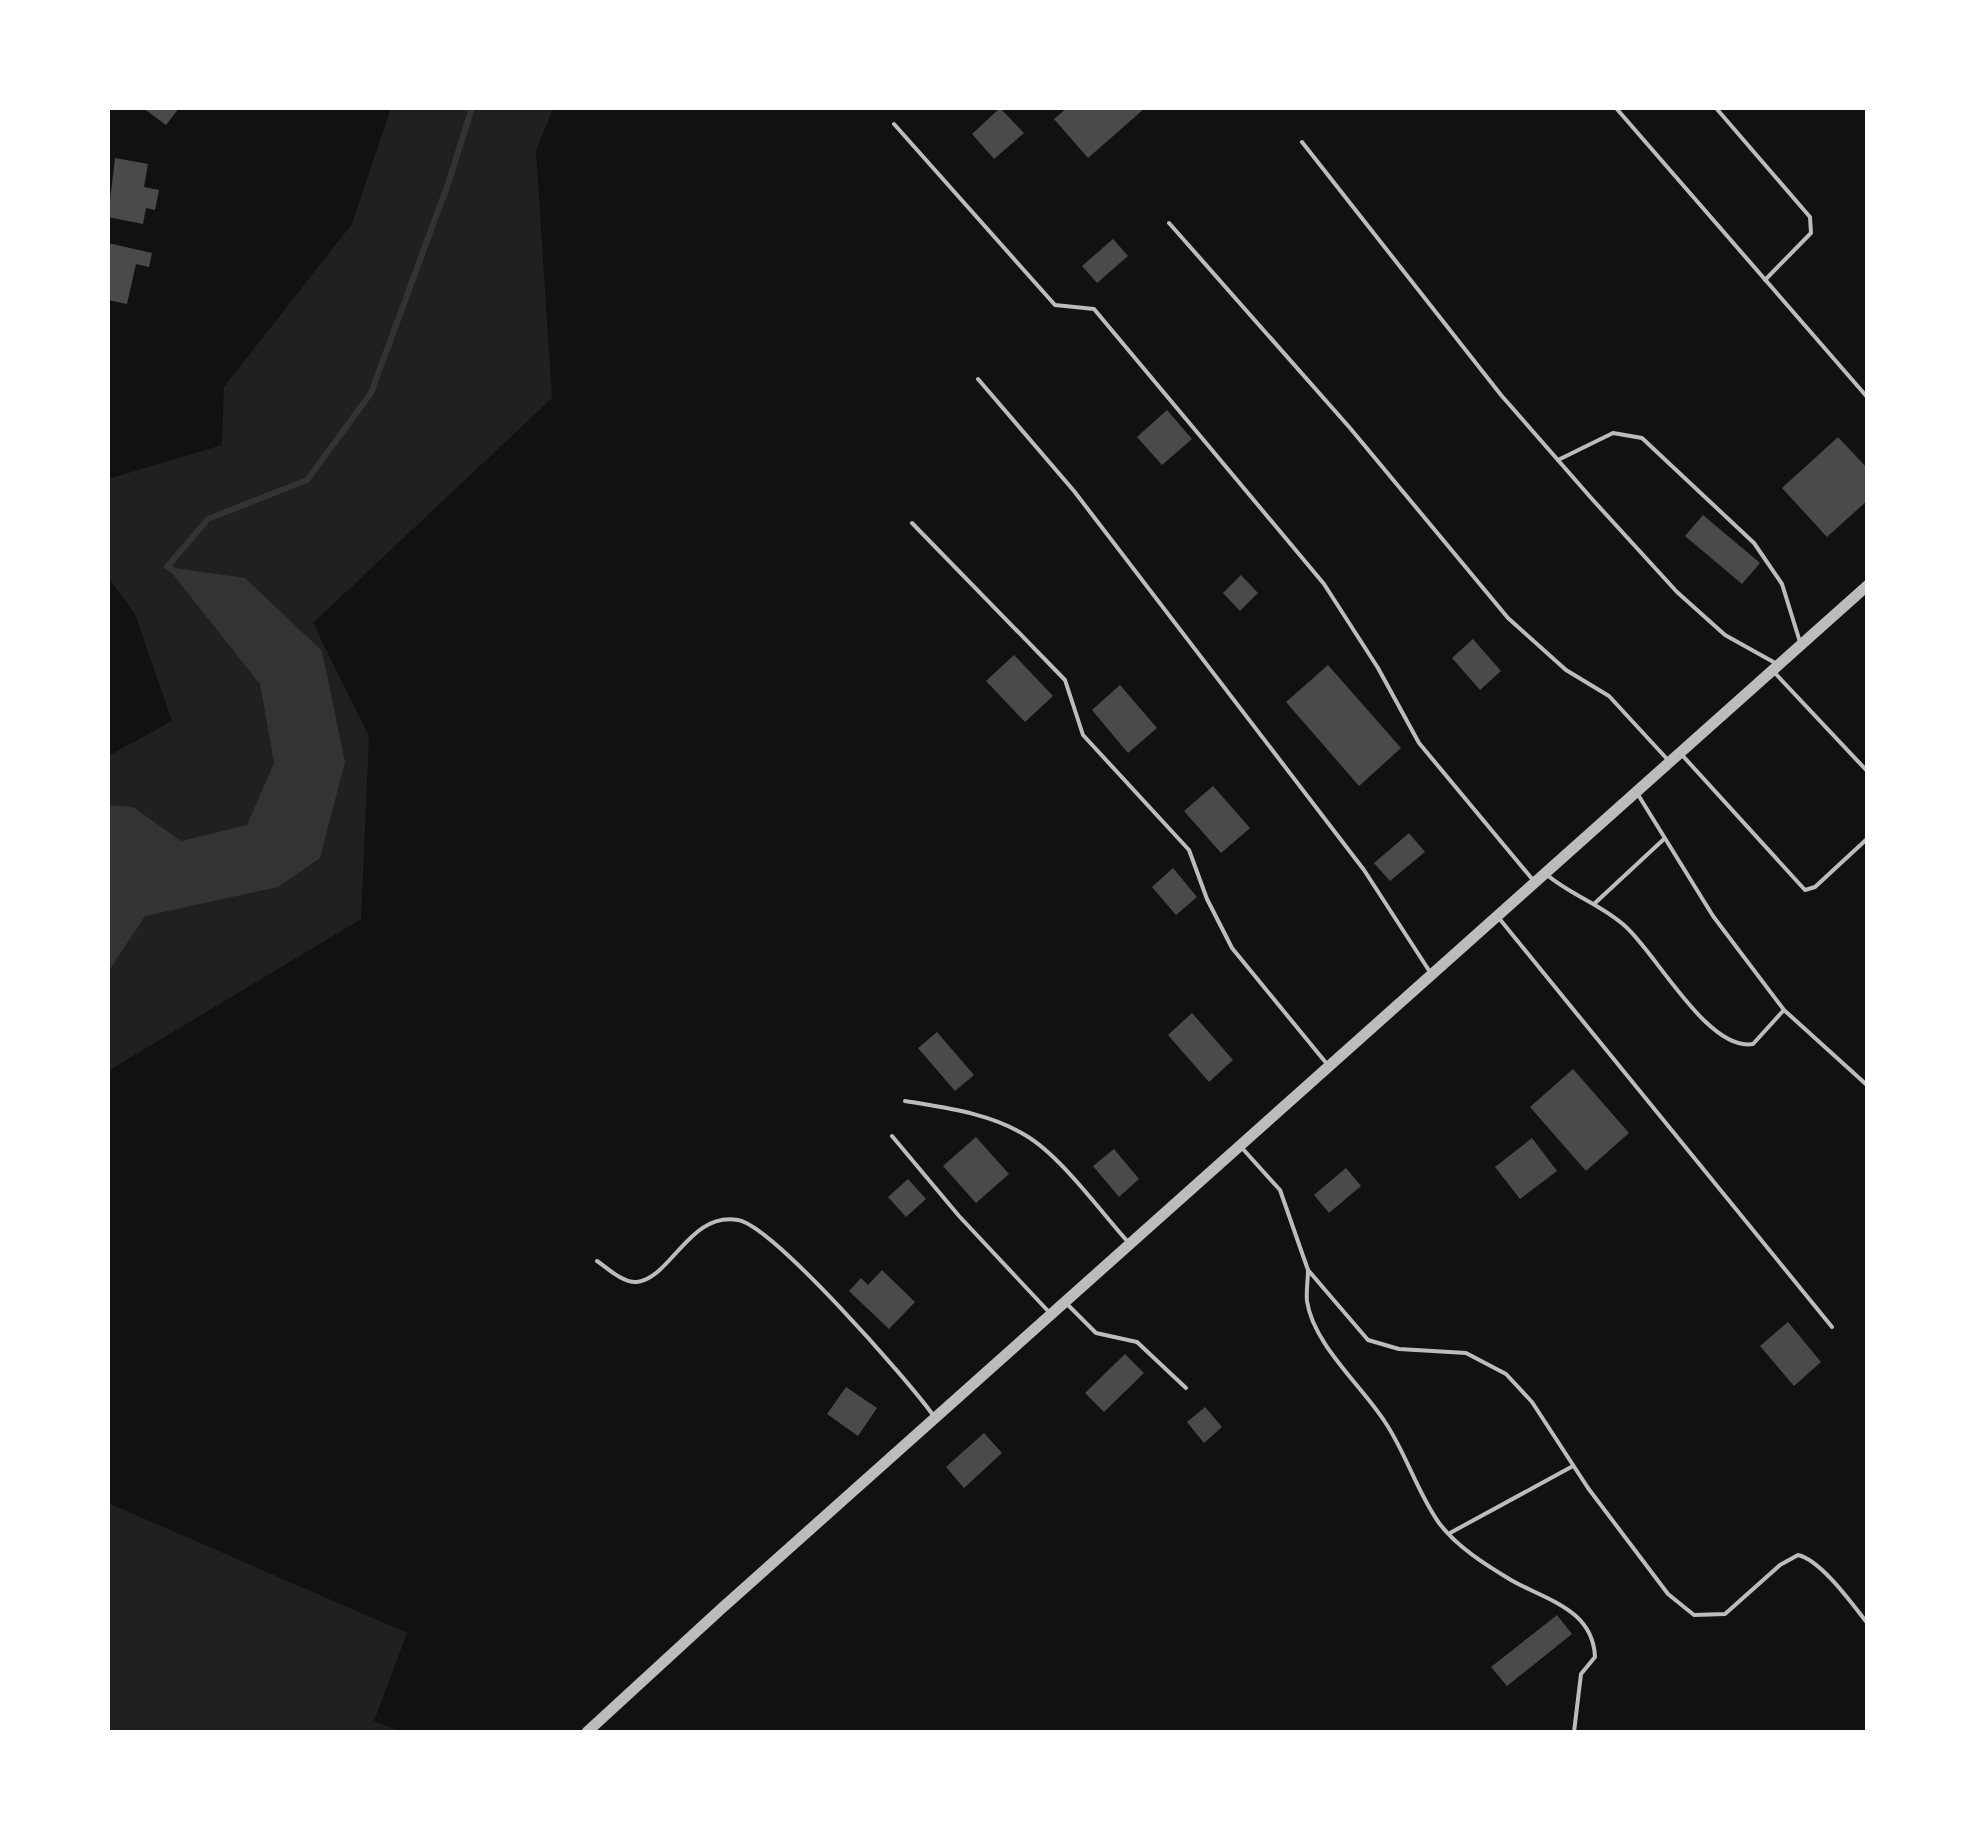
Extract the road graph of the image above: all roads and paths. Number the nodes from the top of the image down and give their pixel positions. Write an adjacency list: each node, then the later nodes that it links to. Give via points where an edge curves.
1 (1616, 108): 6 (lane)
2 (1716, 108): 6 (lane, via 1812,224 1811,233)
3 (894, 124): 19 (lane, via 1055,306 1094,309 1107,324 1324,584 1418,743)
4 (1302, 142): 9 (lane)
5 (1169, 223): 14 (lane, via 1508,618)
6 (1765, 280): 8 (lane)
7 (978, 379): 22 (lane, via 1074,491 1364,870)
8 (1868, 398)
9 (1558, 460): 12 (lane, via 1613,433 1642,438 1754,543 1782,584); 13 (lane, via 1677,592)
10 (912, 523): 24 (lane, via 1065,680 1083,735 1189,850 1232,948)
11 (1868, 586): 12 (street)
12 (1801, 646): 13 (street)
13 (1776, 668): 14 (street); 15 (lane)
14 (1676, 758): 16 (street); 17 (lane, via 1805,890)
15 (1868, 772)
16 (1637, 793): 18 (lane); 19 (street)
17 (1868, 838)
18 (1664, 839): 20 (lane); 23 (lane)
19 (1541, 879): 20 (lane); 21 (street)
20 (1594, 905): 23 (lane, via 1626,926 1732,1043 1753,1044)
21 (1498, 917): 22 (street); 34 (lane)
22 (1432, 976): 24 (street)
23 (1784, 1010): 25 (lane)
24 (1330, 1067): 28 (street)
25 (1868, 1086)
26 (905, 1101): 29 (lane, via 970,1112 1023,1133)
27 (892, 1136): 33 (lane)
28 (1241, 1147): 29 (street); 31 (lane, via 1280,1190)
29 (1131, 1245): 32 (street)
30 (596, 1260): 36 (lane, via 637,1282 717,1220 753,1224 914,1388)
31 (1308, 1270): 37 (lane, via 1368,1340 1399,1350 1466,1354 1506,1374); 38 (lane, via 1307,1299 1321,1334 1384,1420)
32 (1066, 1303): 33 (street); 35 (lane, via 1096,1333 1138,1342)
33 (1052, 1315): 36 (street)
34 (1832, 1327)
35 (1186, 1388)
36 (936, 1419): 40 (street)
37 (1573, 1466): 38 (lane); 39 (lane, via 1642,1564 1694,1614 1725,1614 1798,1556 1820,1569)
38 (1450, 1534): 41 (lane, via 1494,1569 1570,1609 1586,1626 1595,1657 1581,1674)
39 (1868, 1624)
40 (587, 1732)
41 (1574, 1732)

